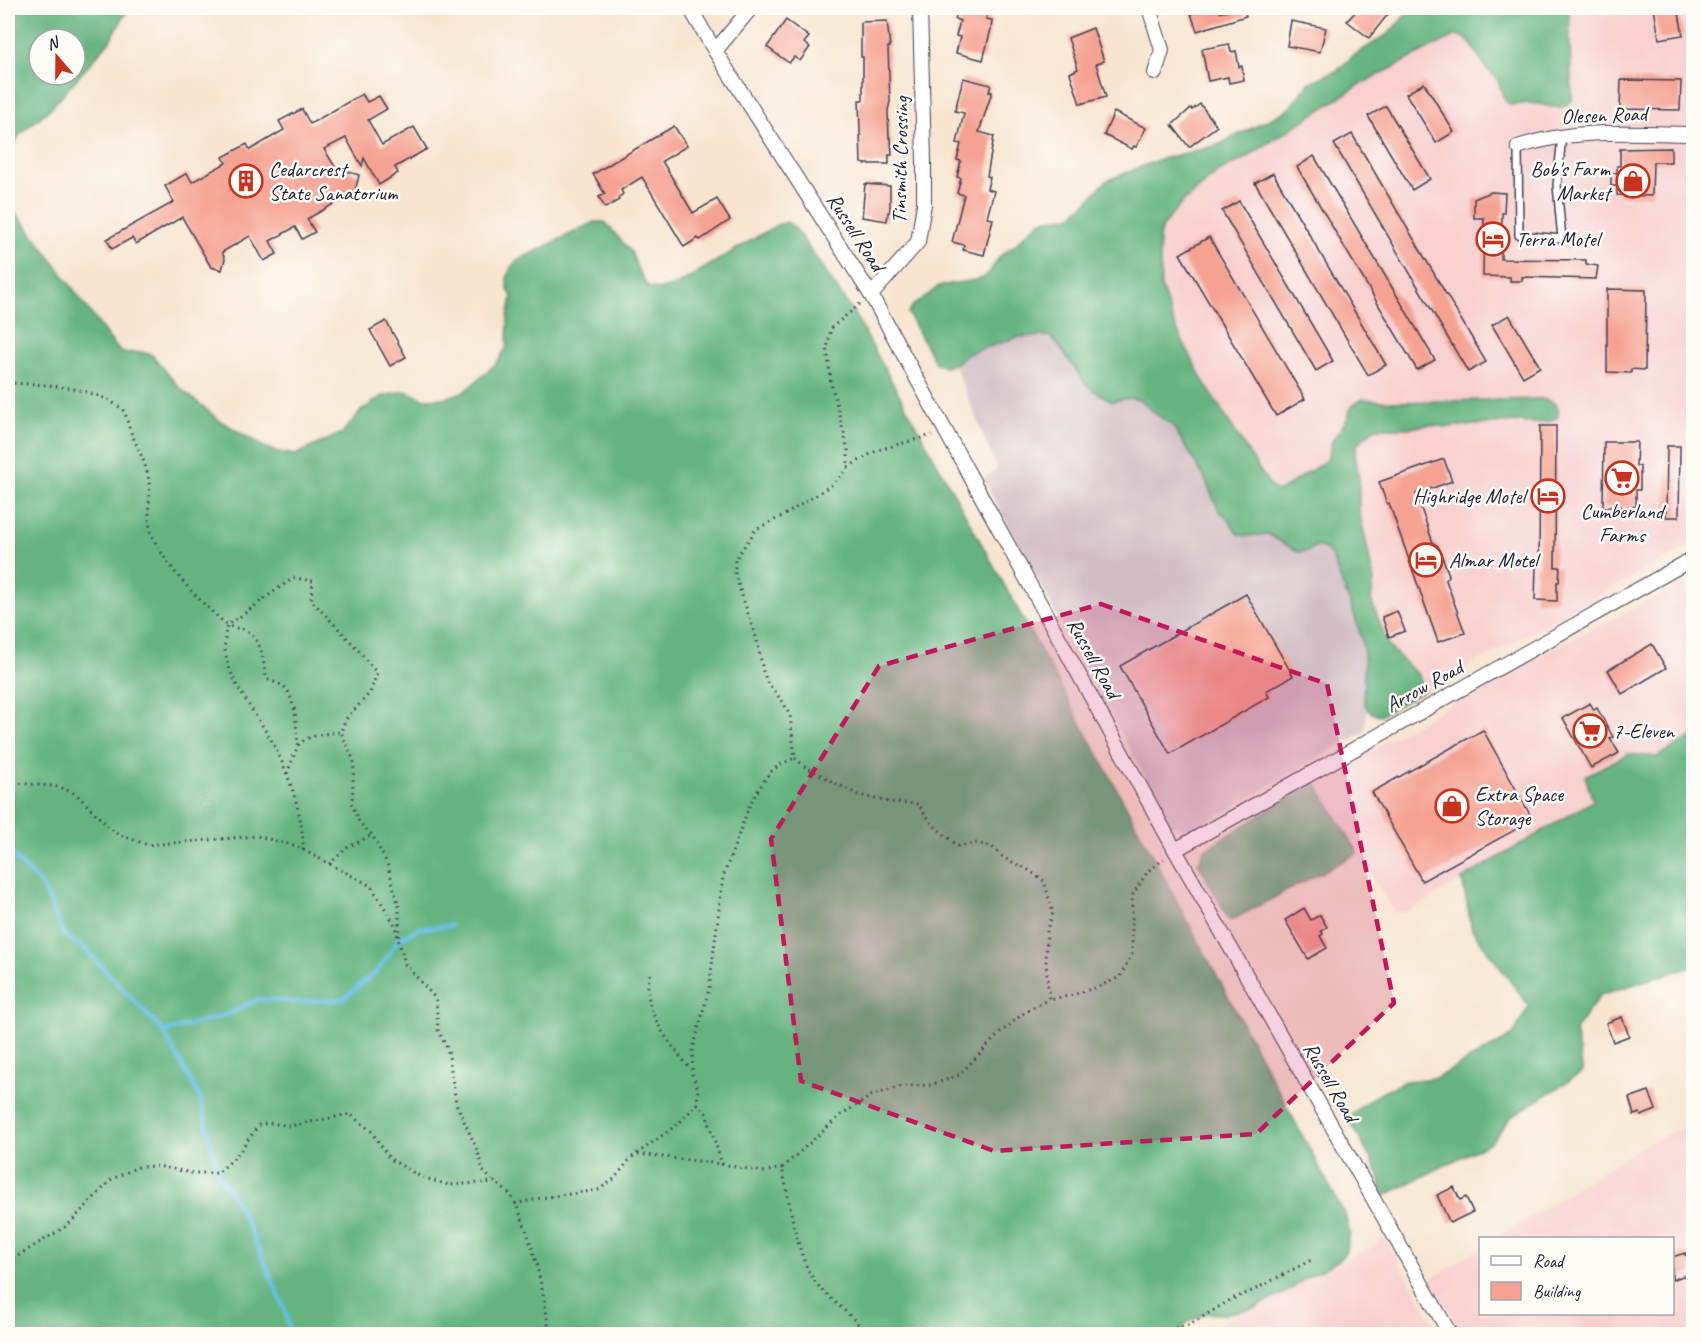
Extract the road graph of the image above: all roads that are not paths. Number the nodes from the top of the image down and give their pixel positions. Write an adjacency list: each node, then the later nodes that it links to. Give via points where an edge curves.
1 (690, 8): 5 (street, Russell Road)
2 (751, 8): 5 (street)
3 (920, 8): 10 (street, Tinsmith Crossing, via 924,204 918,242)
4 (1149, 8): 6 (street, via 1162,50)
5 (715, 51): 10 (street, Russell Road)
6 (1155, 73)
7 (1694, 134): 8 (street, Olesen Road)
8 (1562, 136): 9 (street, Olesen Road); 9 (lane, via 1557,185 1562,239 1519,235)
9 (1518, 147)
10 (871, 295): 12 (street, Russell Road)
11 (1694, 558): 12 (street, Arrow Road)
12 (1175, 850): 13 (street, Russell Road)
13 (1450, 1335)

